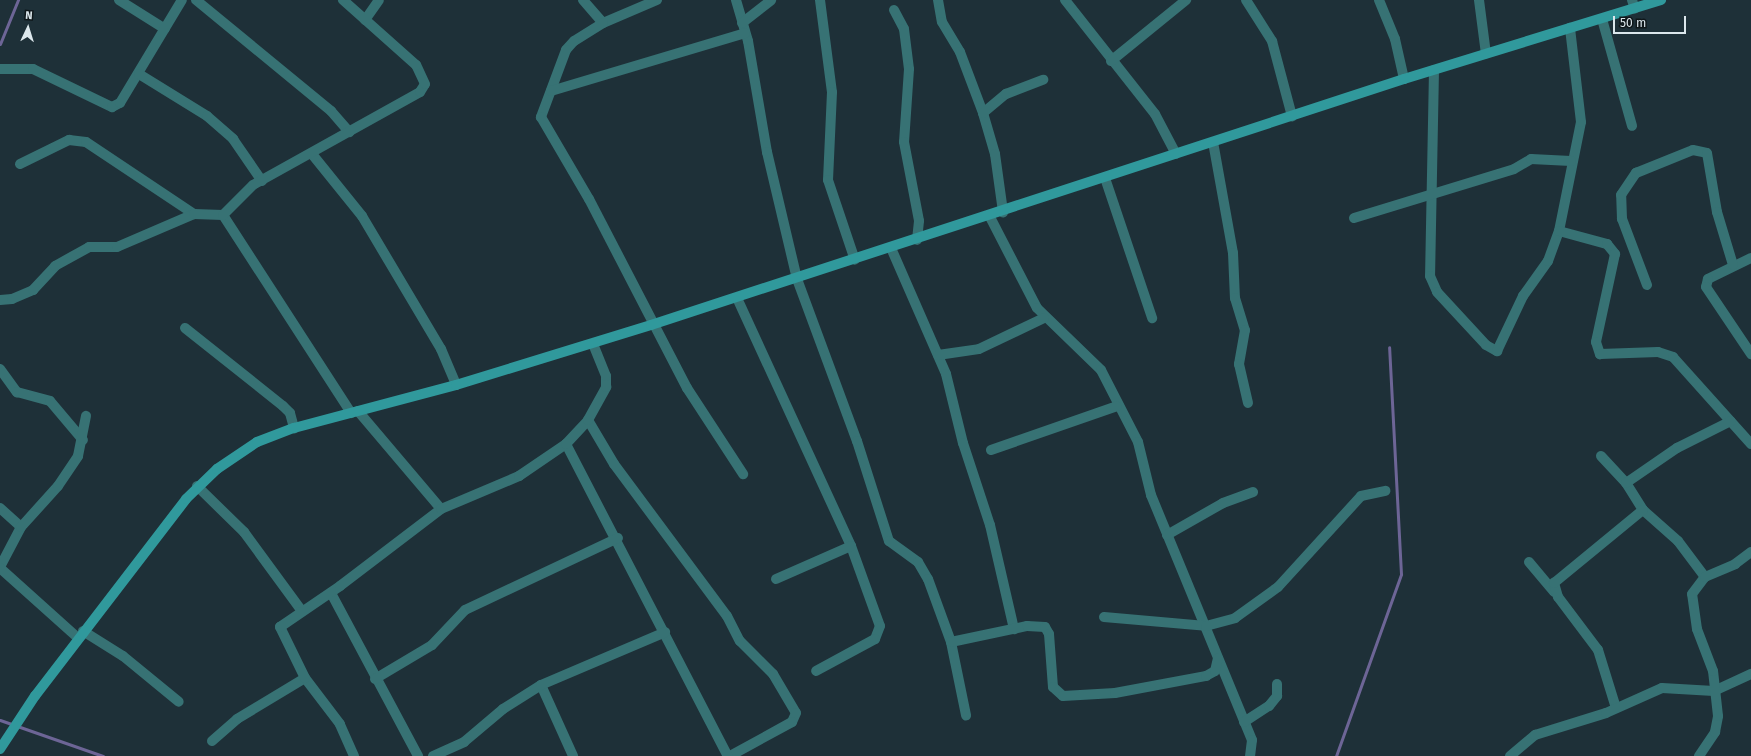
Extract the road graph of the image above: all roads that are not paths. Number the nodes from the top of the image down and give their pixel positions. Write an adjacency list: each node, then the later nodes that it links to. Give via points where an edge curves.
1 (119, 0): 25 (street)
2 (182, 0): 25 (street)
3 (196, 0): 37 (street, via 331,111)
4 (343, 0): 21 (street)
5 (379, 0): 21 (street)
6 (583, 0): 22 (street)
7 (657, 0): 22 (street)
8 (736, 0): 23 (street)
9 (771, 0): 23 (street)
10 (820, 0): 57 (street, via 832,92 828,180)
11 (938, 0): 34 (street, via 942,22 960,52)
12 (1065, 0): 27 (street)
13 (1186, 0): 27 (street)
14 (1246, 0): 35 (street, via 1272,41)
15 (1379, 0): 31 (street, via 1394,39)
16 (1479, 0): 26 (street)
17 (1661, 0): 18 (main road)
18 (1634, 4): 20 (main road)
19 (894, 10): 52 (street, via 904,29 910,69 904,142 919,222)
20 (1602, 19): 24 (main road); 36 (street)
21 (365, 20): 37 (street, via 416,65 425,84 420,92)
22 (603, 23): 33 (street, via 574,41 566,50)
23 (744, 28): 33 (street); 59 (street, via 767,152)
24 (1570, 28): 26 (main road); 41 (street, via 1581,122)
25 (165, 29): 30 (street)
26 (1486, 54): 29 (main road)
27 (1111, 61): 40 (street, via 1155,114)
28 (0, 69): 30 (street, via 33,69 112,107 120,103)
29 (1434, 70): 31 (main road); 45 (street)
30 (139, 74): 44 (street, via 207,116 233,139)
31 (1404, 79): 35 (main road)
32 (1043, 80): 34 (street, via 1006,94)
33 (551, 91): 65 (street, via 541,117 589,199)
34 (983, 113): 46 (street, via 995,154)
35 (1292, 116): 38 (main road)
36 (1632, 126)
37 (349, 132): 39 (street)
38 (1213, 142): 40 (main road); 72 (street, via 1233,253 1235,298 1245,330 1239,364)
39 (312, 154): 44 (street); 71 (street, via 362,216 441,349)
40 (1176, 154): 43 (main road)
41 (1571, 161): 45 (street, via 1531,158 1514,169); 51 (street)
42 (20, 164): 47 (street, via 70,140 86,142)
43 (1105, 178): 46 (main road); 64 (street)
44 (262, 180): 48 (street)
45 (1432, 193): 50 (street); 51 (street, via 1430,276 1437,292 1486,345 1497,350 1523,296 1548,261)
46 (1003, 212): 49 (main road)
47 (194, 214): 48 (street); 62 (street, via 117,247 89,247 55,266 33,290 12,299)
48 (223, 215): 74 (street)
49 (990, 217): 52 (main road); 63 (street)
50 (1354, 218)
51 (1559, 231): 55 (street, via 1607,244)
52 (917, 240): 54 (main road)
53 (1632, 246): 55 (street); 58 (street, via 1622,219 1621,195 1626,183 1636,173 1693,150 1707,153 1717,212); 60 (street)
54 (891, 248): 57 (main road); 69 (street)
55 (1615, 254): 77 (street, via 1600,317 1597,349 1608,355 1666,353)
56 (1751, 258): 58 (street)
57 (855, 260): 59 (main road)
58 (1733, 265): 68 (street, via 1708,279 1706,287)
59 (797, 279): 61 (main road); 109 (street, via 854,434 889,541 924,569)
60 (1647, 285)
61 (737, 298): 65 (main road); 95 (street)
62 (0, 300)
63 (1044, 318): 69 (street, via 978,349); 73 (street, via 1093,361)
64 (1152, 318)
65 (652, 325): 67 (main road); 84 (street, via 687,388)
66 (185, 328): 78 (street, via 283,406)
67 (592, 343): 71 (main road); 76 (street, via 606,376 606,387)
68 (1751, 354)
69 (938, 355): 106 (street, via 990,525)
70 (0, 369): 79 (street, via 17,392 50,401)
71 (456, 385): 74 (main road)
72 (1248, 403)
73 (1116, 406): 82 (street); 93 (street, via 1138,442 1150,495)
74 (354, 412): 78 (main road); 90 (street)
75 (86, 416): 79 (street)
76 (588, 420): 80 (street); 128 (street, via 614,464 727,616 740,641 773,674 796,713 792,722)
77 (1731, 421): 81 (street); 85 (street, via 1677,448)
78 (294, 428): 86 (main road, via 237,453)
79 (83, 440): 92 (street, via 78,456 58,486)
80 (566, 444): 90 (street, via 519,476); 94 (street)
81 (1751, 444)
82 (991, 450)
83 (1601, 456): 85 (street)
84 (743, 474)
85 (1626, 483): 91 (street)
86 (197, 486): 103 (street, via 244,532); 108 (main road)
87 (1385, 491): 105 (street, via 1361,496 1268,595 1235,618)
88 (1253, 492): 93 (street, via 1223,503)
89 (0, 508): 92 (street)
90 (441, 509): 102 (street)
91 (1643, 510): 99 (street, via 1678,541); 101 (street, via 1560,577 1554,583)
92 (21, 527): 98 (street)
93 (1167, 535): 105 (street)
94 (618, 538): 107 (street); 114 (street, via 465,610 432,645)
95 (850, 546): 100 (street); 111 (street, via 880,633)
96 (1751, 552): 99 (street, via 1735,564)
97 (1529, 562): 101 (street)
98 (0, 568): 108 (street)
99 (1705, 577): 117 (street, via 1696,586 1691,601 1713,671)
100 (776, 579)
101 (1554, 592): 119 (street, via 1598,650)
102 (331, 593): 103 (street); 114 (street)
103 (301, 610): 113 (street, via 283,623 280,632)
104 (1104, 617): 105 (street)
105 (1206, 626): 110 (street)
106 (1014, 628): 109 (street); 110 (street, via 1040,626 1048,630 1054,687 1063,696 1116,693 1206,676 1215,670)
107 (664, 632): 116 (street); 128 (street)
108 (81, 635): 118 (street, via 124,656); 123 (main road, via 35,696)
109 (951, 642): 120 (street)
110 (1218, 658): 121 (street)
111 (816, 671)
112 (1751, 674): 117 (street)
113 (306, 678): 122 (street, via 236,719); 124 (street, via 340,724)
114 (375, 679): 125 (street)
115 (1277, 684): 121 (street, via 1277,696 1269,706)
116 (541, 685): 126 (street, via 503,709 464,742); 127 (street)
117 (1714, 691): 119 (street, via 1662,688); 131 (street, via 1718,724)
118 (179, 702)
119 (1616, 708): 130 (street, via 1535,735)
120 (966, 715)
121 (1244, 722): 129 (street, via 1252,740)
122 (212, 742)
123 (0, 749)
124 (354, 756)
125 (418, 756)
126 (433, 756)
127 (573, 756)
128 (729, 756)
129 (1250, 756)
130 (1510, 756)
131 (1699, 756)

